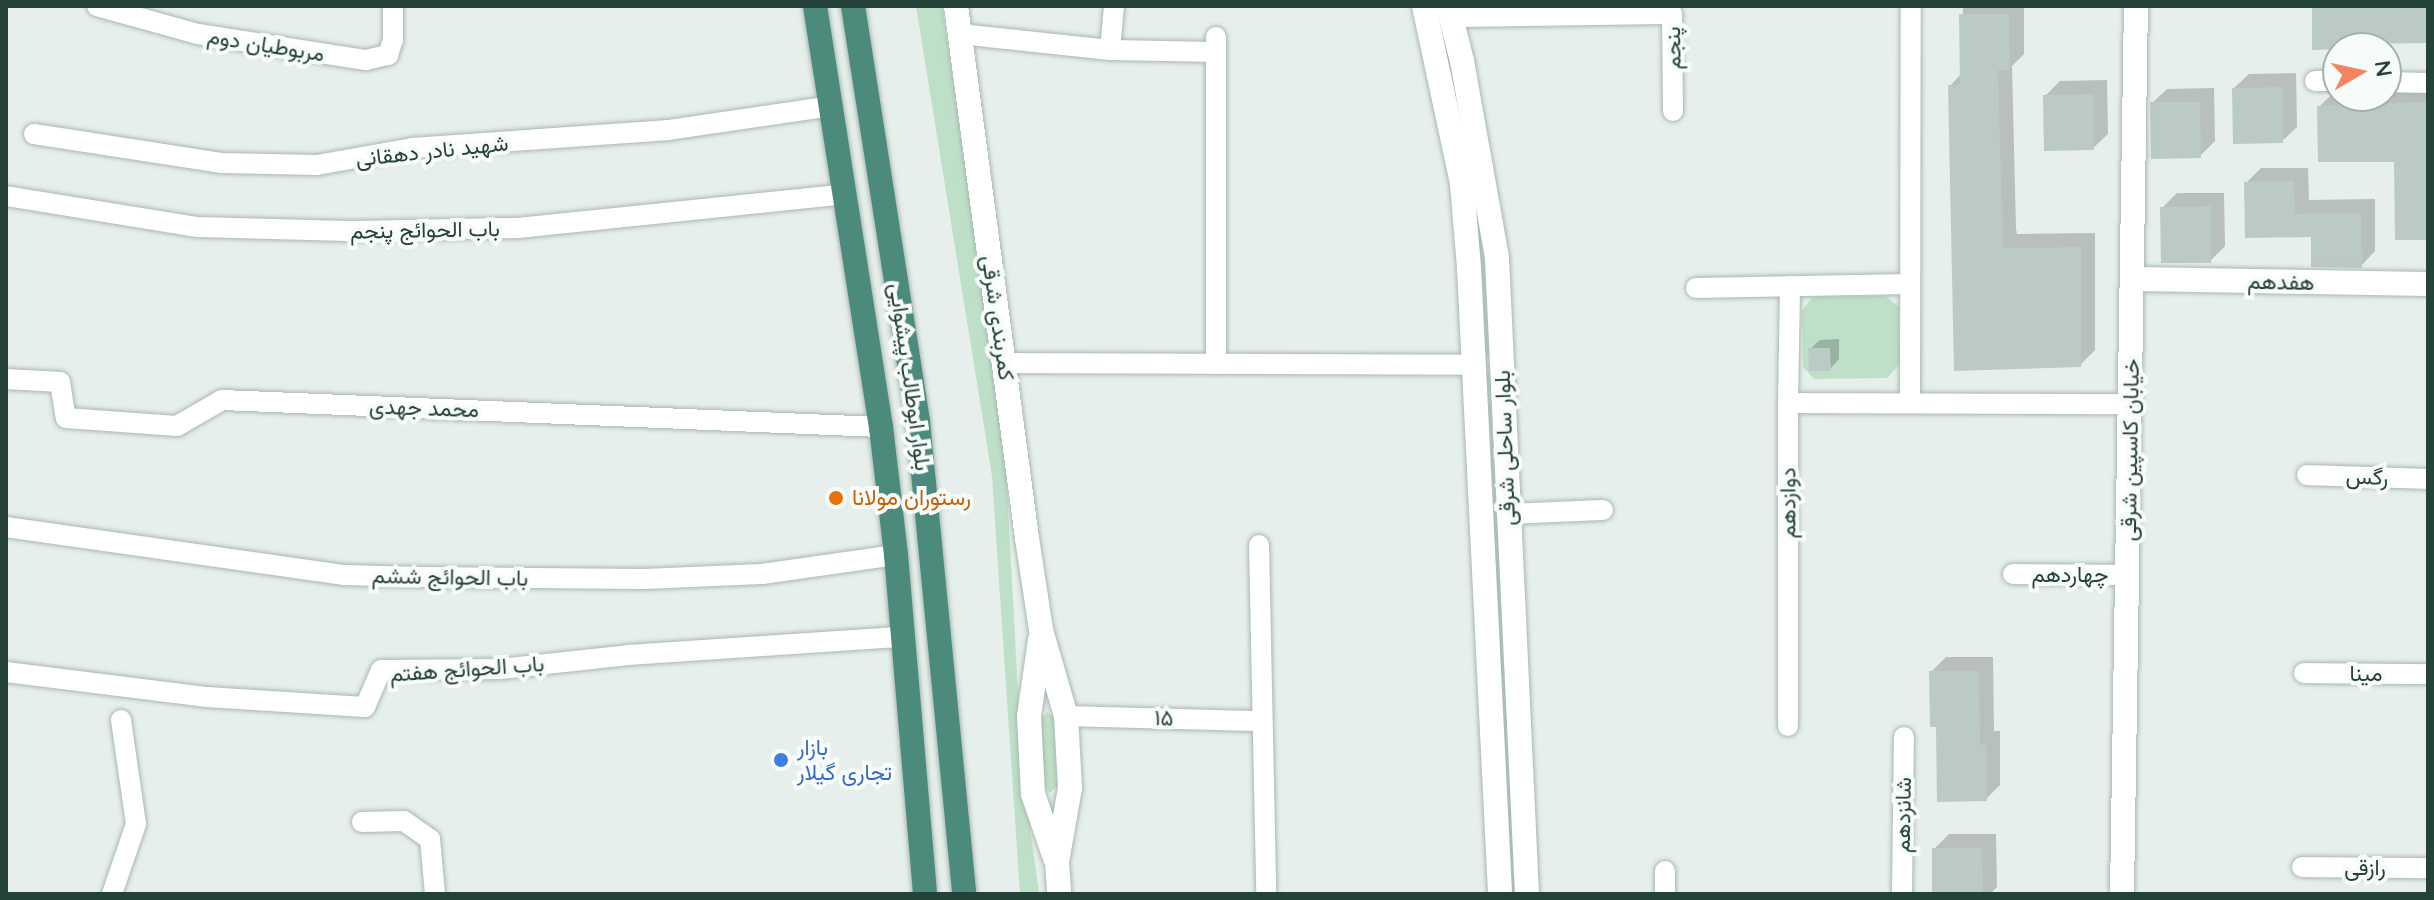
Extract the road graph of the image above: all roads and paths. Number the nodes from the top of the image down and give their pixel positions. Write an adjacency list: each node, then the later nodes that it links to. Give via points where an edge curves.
1 (97, 6): 2 (street, مربوطیان دوم, via 198,34 366,60 388,55)
2 (393, 6)
3 (815, 6): 19 (highway, بلوار ابوطالب پیشوایی)
4 (853, 6): 66 (highway, بلوار ابوطالب پیشوایی, via 918,422)
5 (956, 6): 13 (street, کمربندی شرقی)
6 (1114, 6): 14 (street)
7 (1424, 6): 32 (street, بلوار ساحلی شرقی, via 1462,184)
8 (1911, 6): 25 (street)
9 (2136, 6): 24 (street, خیابان کاسپین شرقی)
10 (1591, 10): 11 (street, پنجم); 12 (street, پنجم)
11 (1674, 10): 20 (street, پنجم)
12 (1449, 11): 30 (street, بلوار ساحلی شرقی, via 1497,258)
13 (960, 34): 14 (street); 29 (street, کمربندی شرقی)
14 (1110, 50): 31 (street, via 1216,45)
15 (2315, 81): 16 (street)
16 (2322, 81)
17 (2402, 82): 18 (street)
18 (2428, 83)
19 (831, 106): 21 (street, شهید نادر دهقانی, via 669,130 412,148 317,165 221,163); 22 (highway, بلوار ابوطالب پیشوایی)
20 (1673, 111)
21 (34, 134)
22 (846, 194): 23 (street, باب الحوائج پنجم, via 518,228 356,231 198,227); 37 (highway, بلوار ابوطالب پیشوایی)
23 (6, 196)
24 (2135, 279): 26 (street, هفدهم); 36 (street, خیابان کاسپین شرقی)
25 (1910, 284): 27 (street); 35 (street)
26 (2428, 284)
27 (1790, 286): 28 (street); 34 (street, دوازدهم)
28 (1696, 288)
29 (1005, 363): 31 (street); 47 (street, کمربندی شرقی)
30 (1503, 363): 32 (street); 41 (street, بلوار ساحلی شرقی)
31 (1216, 364): 32 (street)
32 (1474, 365): 68 (street, بلوار ساحلی شرقی)
33 (6, 379): 37 (street, محمد جهدی, via 60,382 66,418 177,426 222,400)
34 (1788, 403): 35 (street); 55 (street, دوازدهم)
35 (1910, 403): 36 (street)
36 (2130, 404): 46 (street, خیابان کاسپین شرقی)
37 (881, 427): 44 (highway, بلوار ابوطالب پیشوایی)
38 (2307, 475): 39 (street, رگس)
39 (2428, 479)
40 (1603, 510): 41 (street)
41 (1507, 514): 69 (street, بلوار ساحلی شرقی)
42 (6, 527): 44 (street, باب الحوائج ششم, via 345,575 404,577 644,579 762,574)
43 (1259, 545): 54 (street)
44 (896, 555): 48 (highway, بلوار ابوطالب پیشوایی)
45 (2013, 574): 46 (street, چهاردهم)
46 (2127, 575): 72 (street, خیابان کاسپین شرقی)
47 (1041, 630): 52 (street, کمربندی شرقی); 58 (street, کمربندی شرقی, via 1029,716 1033,794)
48 (901, 637): 49 (street, باب الحوائج هفتم, via 500,669 381,670 365,707 207,697); 63 (highway, بلوار ابوطالب پیشوایی)
49 (6, 672)
50 (2304, 673): 51 (street, مینا)
51 (2428, 674)
52 (1066, 716): 54 (street, ۱۵); 58 (street, کمربندی شرقی, via 1070,788)
53 (121, 720): 64 (street, via 136,824)
54 (1262, 721): 62 (street)
55 (1788, 726)
56 (1904, 737): 71 (street, شانزدهم)
57 (362, 822): 65 (street, via 404,821 430,839)
58 (1057, 862): 67 (street, کمربندی شرقی)
59 (2302, 867): 60 (street, رازقی)
60 (2428, 868)
61 (1665, 871): 70 (street)
62 (1266, 891)
63 (919, 893)
64 (112, 894)
65 (435, 894)
66 (964, 894)
67 (1059, 894)
68 (1500, 894)
69 (1527, 894)
70 (1665, 894)
71 (1902, 894)
72 (2122, 894)

